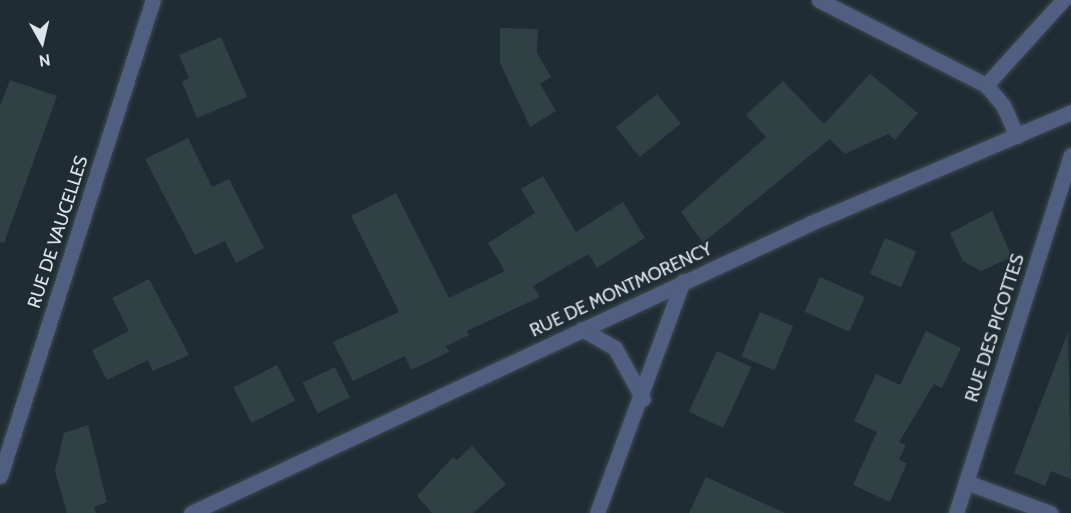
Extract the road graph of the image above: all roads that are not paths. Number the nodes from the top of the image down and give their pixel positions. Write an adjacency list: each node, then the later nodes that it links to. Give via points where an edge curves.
1 (153, 0): 11 (street, RUE DE VAUCELLES)
2 (819, 0): 4 (street)
3 (1063, 0): 4 (street)
4 (986, 85): 6 (street, via 1004,105)
5 (1071, 111): 6 (street, RUE DE MONTMORENCY)
6 (1017, 136): 8 (street, RUE DE MONTMORENCY)
7 (1071, 155): 12 (street, RUE DES PICOTTES)
8 (684, 282): 9 (street, RUE DE MONTMORENCY); 10 (street)
9 (582, 329): 10 (street, via 615,348); 13 (street, RUE DE MONTMORENCY)
10 (643, 399): 14 (street)
11 (0, 476)
12 (966, 482): 15 (street, RUE DES PICOTTES); 16 (street)
13 (191, 513)
14 (597, 513)
15 (956, 513)
16 (1050, 513)

